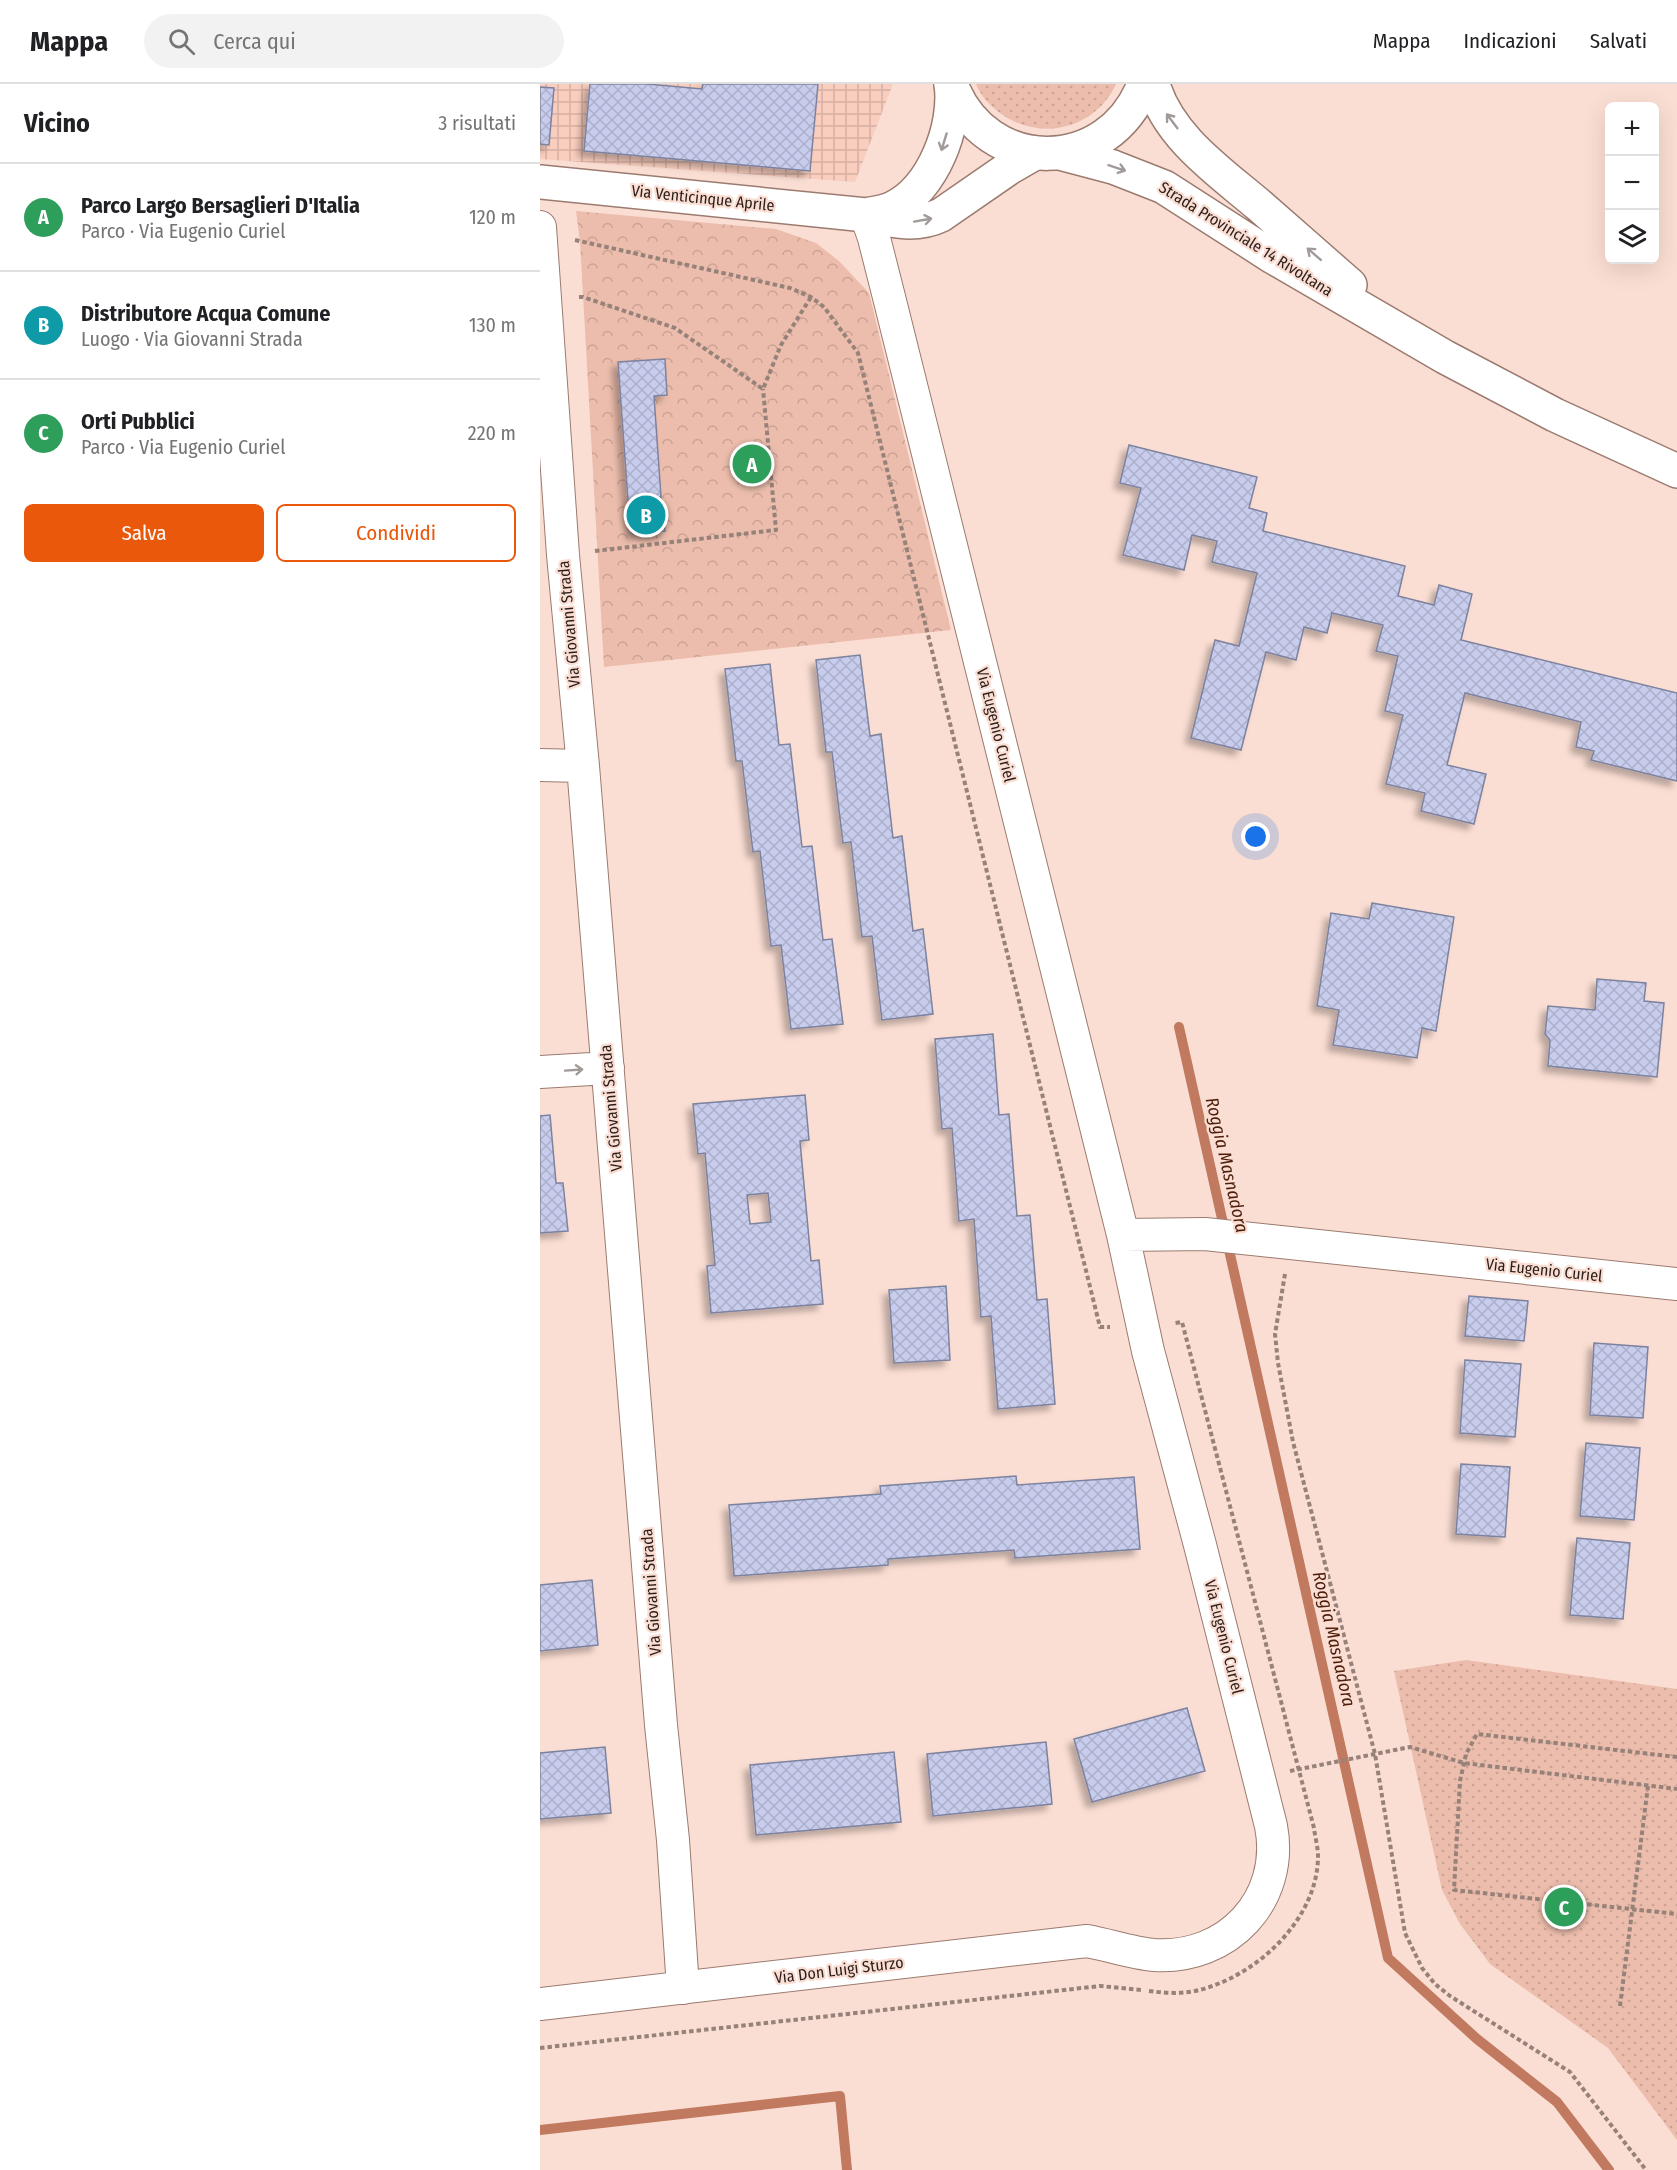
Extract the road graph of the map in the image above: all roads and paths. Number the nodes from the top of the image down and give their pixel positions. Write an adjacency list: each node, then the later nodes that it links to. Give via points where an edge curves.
1 (951, 84): 4 (main road, Strada Provinciale 14 Rivoltana, via 963,109 980,128 1009,146); 6 (main road, Via Venticinque Aprile, one-way to 6, via 950,117 936,162 902,202)
2 (1144, 84): 4 (main road, via 1131,110 1111,132 1090,145)
3 (1153, 84): 11 (main road, Strada Provinciale 14 Rivoltana, one-way to 3, via 1218,172 1175,126)
4 (1048, 153): 6 (main road, Via Venticinque Aprile, one-way to 4, via 904,222 933,219 1009,168); 11 (main road, Strada Provinciale 14 Rivoltana, one-way to 11, via 1113,167 1164,186 1273,257)
5 (540, 182): 6 (main road, Via Venticinque Aprile)
6 (866, 215): 19 (street, Via Eugenio Curiel)
7 (540, 227): 10 (street, Via Giovanni Strada)
8 (580, 242): 9 (path, via 790,288)
9 (811, 297): 12 (path, via 782,345); 22 (path, via 824,307 858,353 1100,1327)
10 (545, 300): 12 (path, via 583,297 675,328); 14 (street, Via Giovanni Strada)
11 (1424, 344): 13 (main road, Strada Provinciale 14 Rivoltana, via 1555,415)
12 (763, 389): 14 (path, via 776,530)
13 (1677, 471)
14 (562, 555): 16 (street, Via Giovanni Strada)
15 (540, 765): 16 (street)
16 (583, 766): 17 (street, Via Giovanni Strada)
17 (608, 1068): 18 (street, one-way to 17); 32 (street, Via Giovanni Strada)
18 (540, 1072)
19 (1123, 1235): 20 (street, Via Eugenio Curiel, via 1205,1234); 22 (street, Via Eugenio Curiel)
20 (1291, 1244): 21 (street, Via Eugenio Curiel); 23 (path, via 1275,1334 1278,1363 1293,1442)
21 (1677, 1284)
22 (1144, 1328): 31 (street, Via Eugenio Curiel, via 1275,1844 1268,1886 1239,1926 1211,1946 1192,1951 1155,1955); 35 (path, via 1182,1322 1314,1828 1318,1856 1315,1875 1309,1897 1291,1930 1240,1974 1194,1991 1167,1993 1100,1986)
23 (1375, 1754): 25 (path); 26 (path, via 1410,1747); 36 (path, via 1405,1933 1422,1968 1450,1996 1570,2072)
24 (1677, 1757): 26 (path, via 1477,1734)
25 (1323, 1763)
26 (1464, 1763): 27 (path); 29 (path, via 1454,1890)
27 (1648, 1786): 28 (path); 29 (path)
28 (1677, 1790)
29 (1633, 1910): 30 (path); 34 (path)
30 (1677, 1914)
31 (1138, 1951): 32 (street, Via Don Luigi Sturzo, via 1087,1941)
32 (683, 1988): 33 (street, Via Don Luigi Sturzo)
33 (540, 2004)
34 (1620, 2007)
35 (540, 2048)
36 (1646, 2170)

